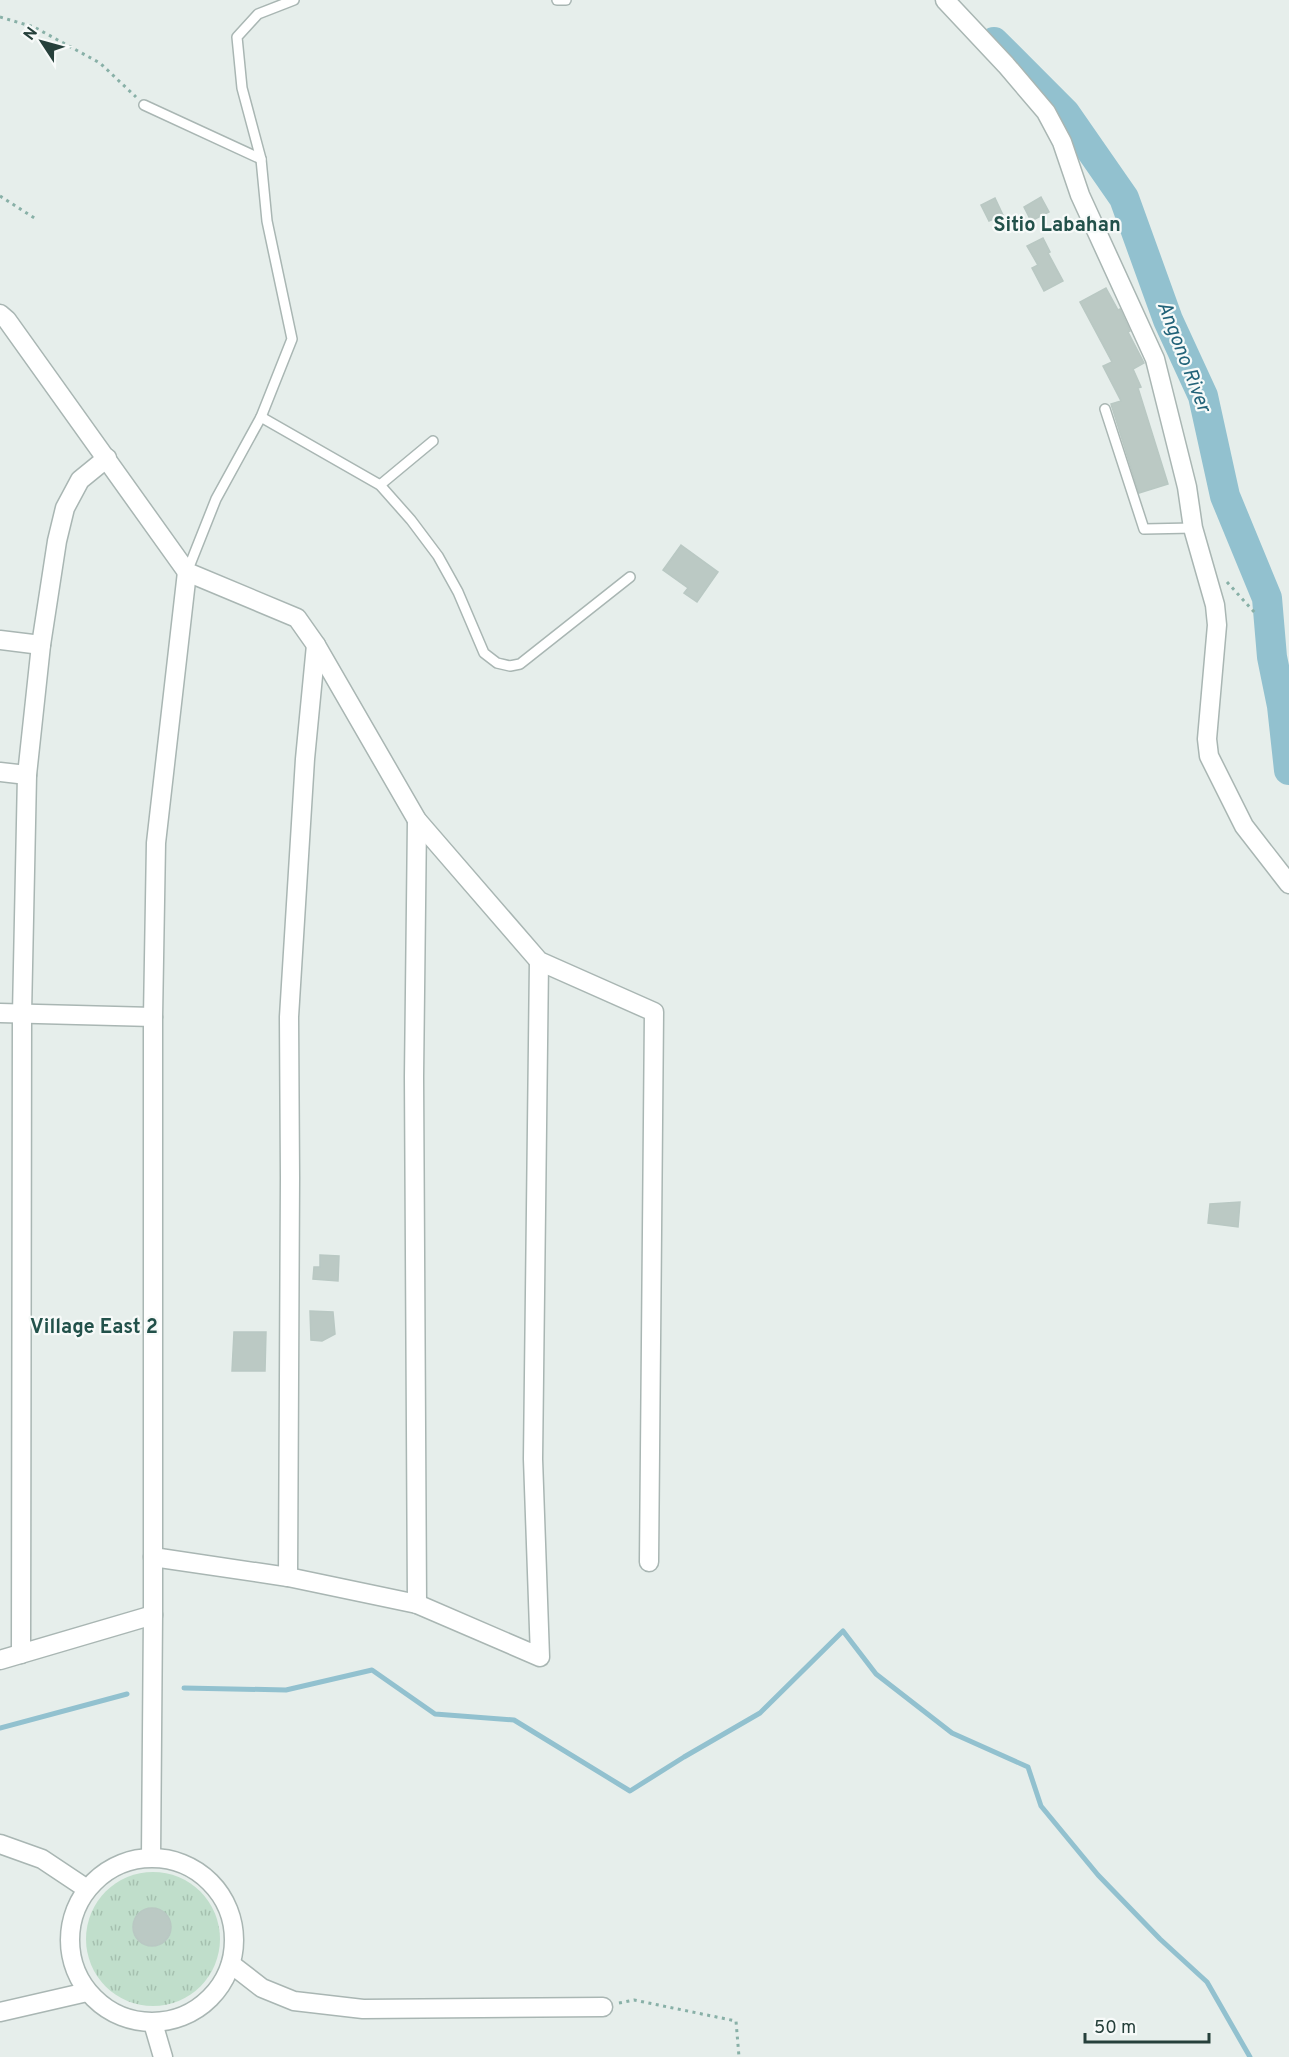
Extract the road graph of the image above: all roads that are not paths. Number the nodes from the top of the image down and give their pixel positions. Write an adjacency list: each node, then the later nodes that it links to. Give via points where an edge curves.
1 (294, 0): 6 (lane, via 258,14 237,37 242,88)
2 (557, 0): 3 (lane)
3 (566, 0)
4 (945, 0): 13 (street, via 1046,112 1062,142 1080,195 1155,359 1187,487)
5 (144, 105): 6 (lane)
6 (261, 159): 9 (lane, via 267,221 292,339)
7 (0, 314): 11 (street)
8 (1105, 409): 13 (lane, via 1144,529)
9 (261, 417): 12 (lane); 14 (lane, via 216,499)
10 (433, 441): 12 (lane)
11 (107, 458): 14 (street); 17 (street, via 80,480 65,508)
12 (380, 485): 15 (lane, via 438,556 484,653 497,663 520,664)
13 (1193, 528): 22 (street, via 1217,625 1207,739 1209,756 1244,826)
14 (187, 572): 18 (street, via 297,618); 26 (street, via 156,843)
15 (630, 577)
16 (0, 640): 17 (street)
17 (41, 645): 20 (street)
18 (316, 645): 21 (street); 29 (street, via 289,1017)
19 (0, 772): 20 (street)
20 (27, 775): 25 (street)
21 (417, 820): 23 (street); 30 (street)
22 (1289, 884)
23 (539, 961): 28 (street, via 654,1012); 30 (street, via 533,1459 540,1657)
24 (0, 1014): 25 (street)
25 (22, 1014): 26 (street); 32 (street)
26 (153, 1017): 27 (street)
27 (153, 1557): 29 (street); 31 (street)
28 (649, 1562)
29 (288, 1577): 30 (street)
30 (417, 1604)
31 (153, 1615): 32 (street); 35 (street)
32 (21, 1654): 33 (street)
33 (0, 1660)
34 (0, 1844): 36 (street, via 42,1859)
35 (151, 1857): 36 (street, via 114,1866); 37 (street, via 182,1862 217,1887 234,1923)
36 (87, 1889): 38 (street, via 71,1923 71,1958)
37 (231, 1964): 39 (street, via 262,1988 294,2001 363,2009); 41 (street, via 209,2000 183,2017)
38 (87, 1992): 40 (street); 41 (street, via 122,2017)
39 (603, 2007)
40 (0, 2012)
41 (153, 2023): 42 (street)
42 (163, 2057)

